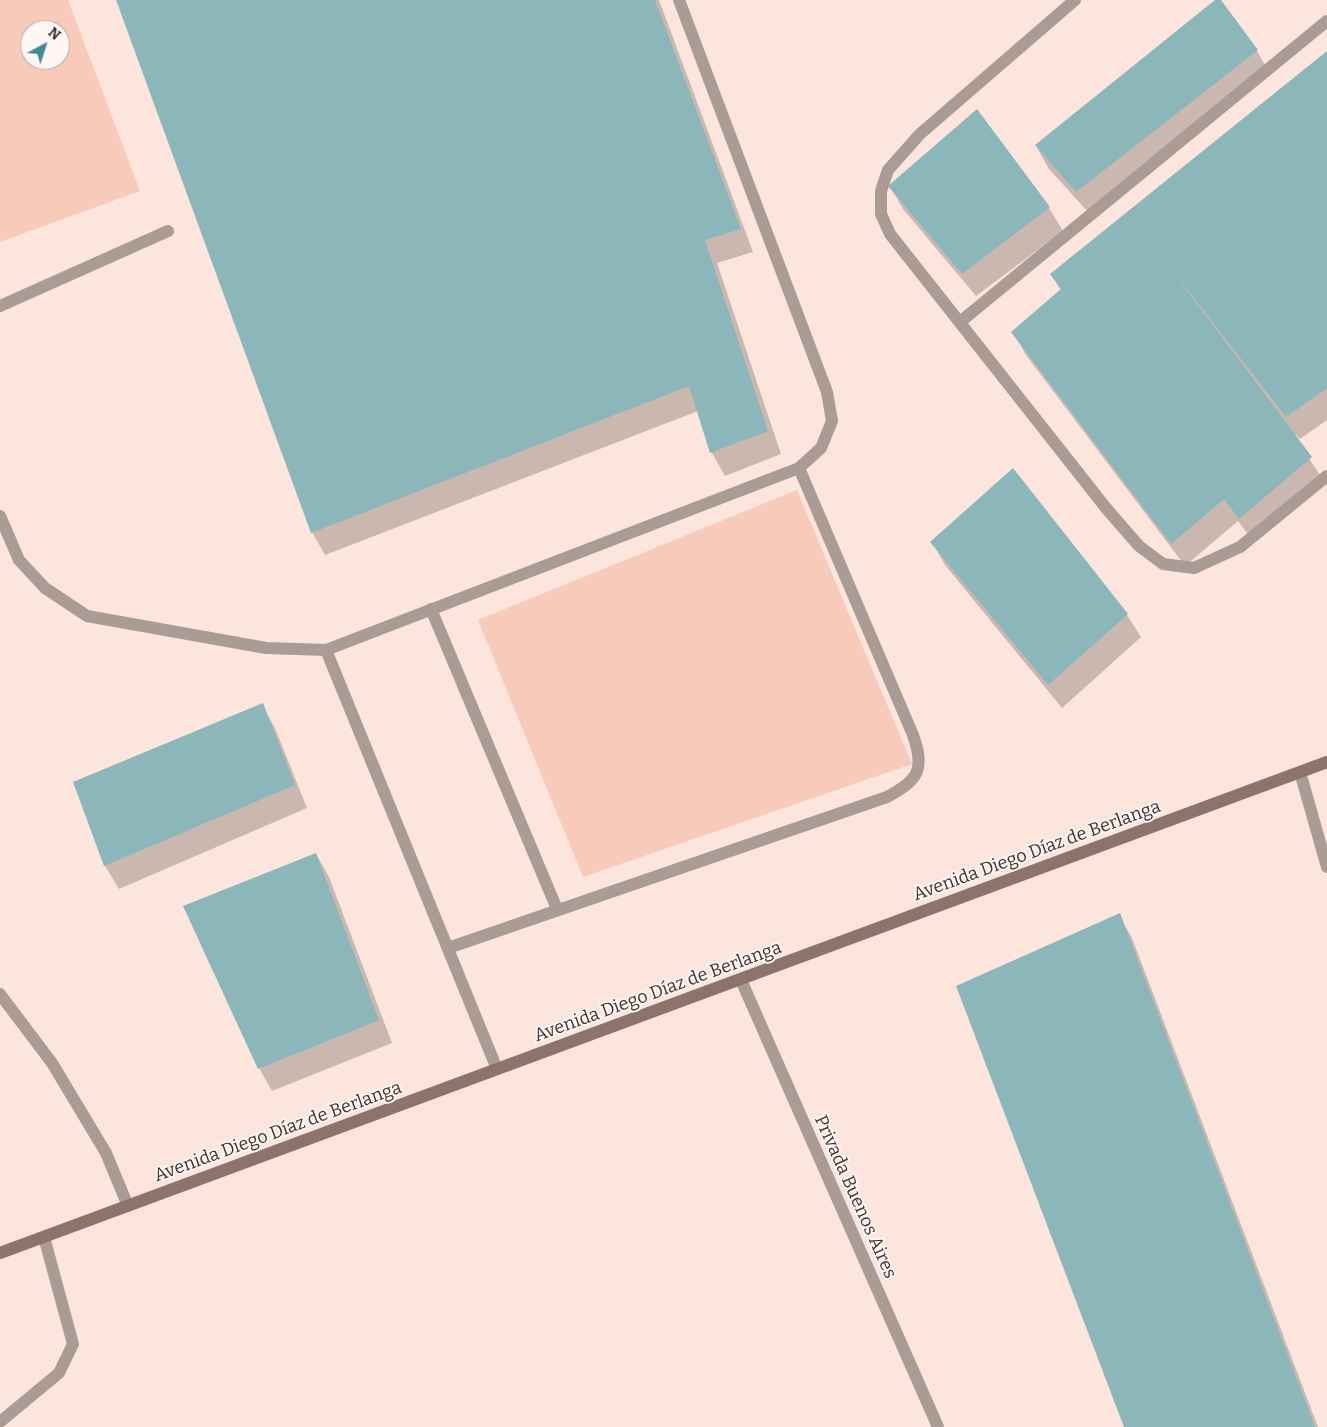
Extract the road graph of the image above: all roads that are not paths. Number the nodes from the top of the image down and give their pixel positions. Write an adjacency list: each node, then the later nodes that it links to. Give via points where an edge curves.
1 (679, 0): 7 (lane, via 827,392 832,421 821,448)
2 (1075, 0): 6 (lane, via 920,134 888,170 881,191 881,214 890,234)
3 (1327, 22): 6 (lane)
4 (168, 231): 5 (lane)
5 (0, 306)
6 (960, 322): 8 (lane, via 1106,508 1139,546 1162,564 1194,568 1240,547)
7 (799, 468): 10 (lane); 15 (lane, via 913,735 920,756 917,771 905,787 887,797)
8 (1327, 476)
9 (0, 516): 11 (lane, via 19,560 45,588 87,616 266,648)
10 (431, 609): 11 (lane); 15 (lane)
11 (326, 650): 16 (lane)
12 (1327, 762): 13 (street, Avenida Diego Díaz de Berlanga)
13 (1300, 772): 14 (lane); 17 (street, Avenida Diego Díaz de Berlanga)
14 (1327, 867)
15 (557, 909): 16 (lane)
16 (448, 948): 19 (lane)
17 (741, 980): 19 (street, Avenida Diego Díaz de Berlanga); 24 (lane, Privada Buenos Aires)
18 (0, 994): 20 (lane, via 52,1063 106,1153)
19 (497, 1069): 20 (street, Avenida Diego Díaz de Berlanga)
20 (128, 1206): 21 (street, Avenida Diego Díaz de Berlanga)
21 (44, 1237): 22 (street, Avenida Diego Díaz de Berlanga); 23 (lane, via 73,1344 59,1373)
22 (0, 1253)
23 (0, 1422)
24 (938, 1427)

